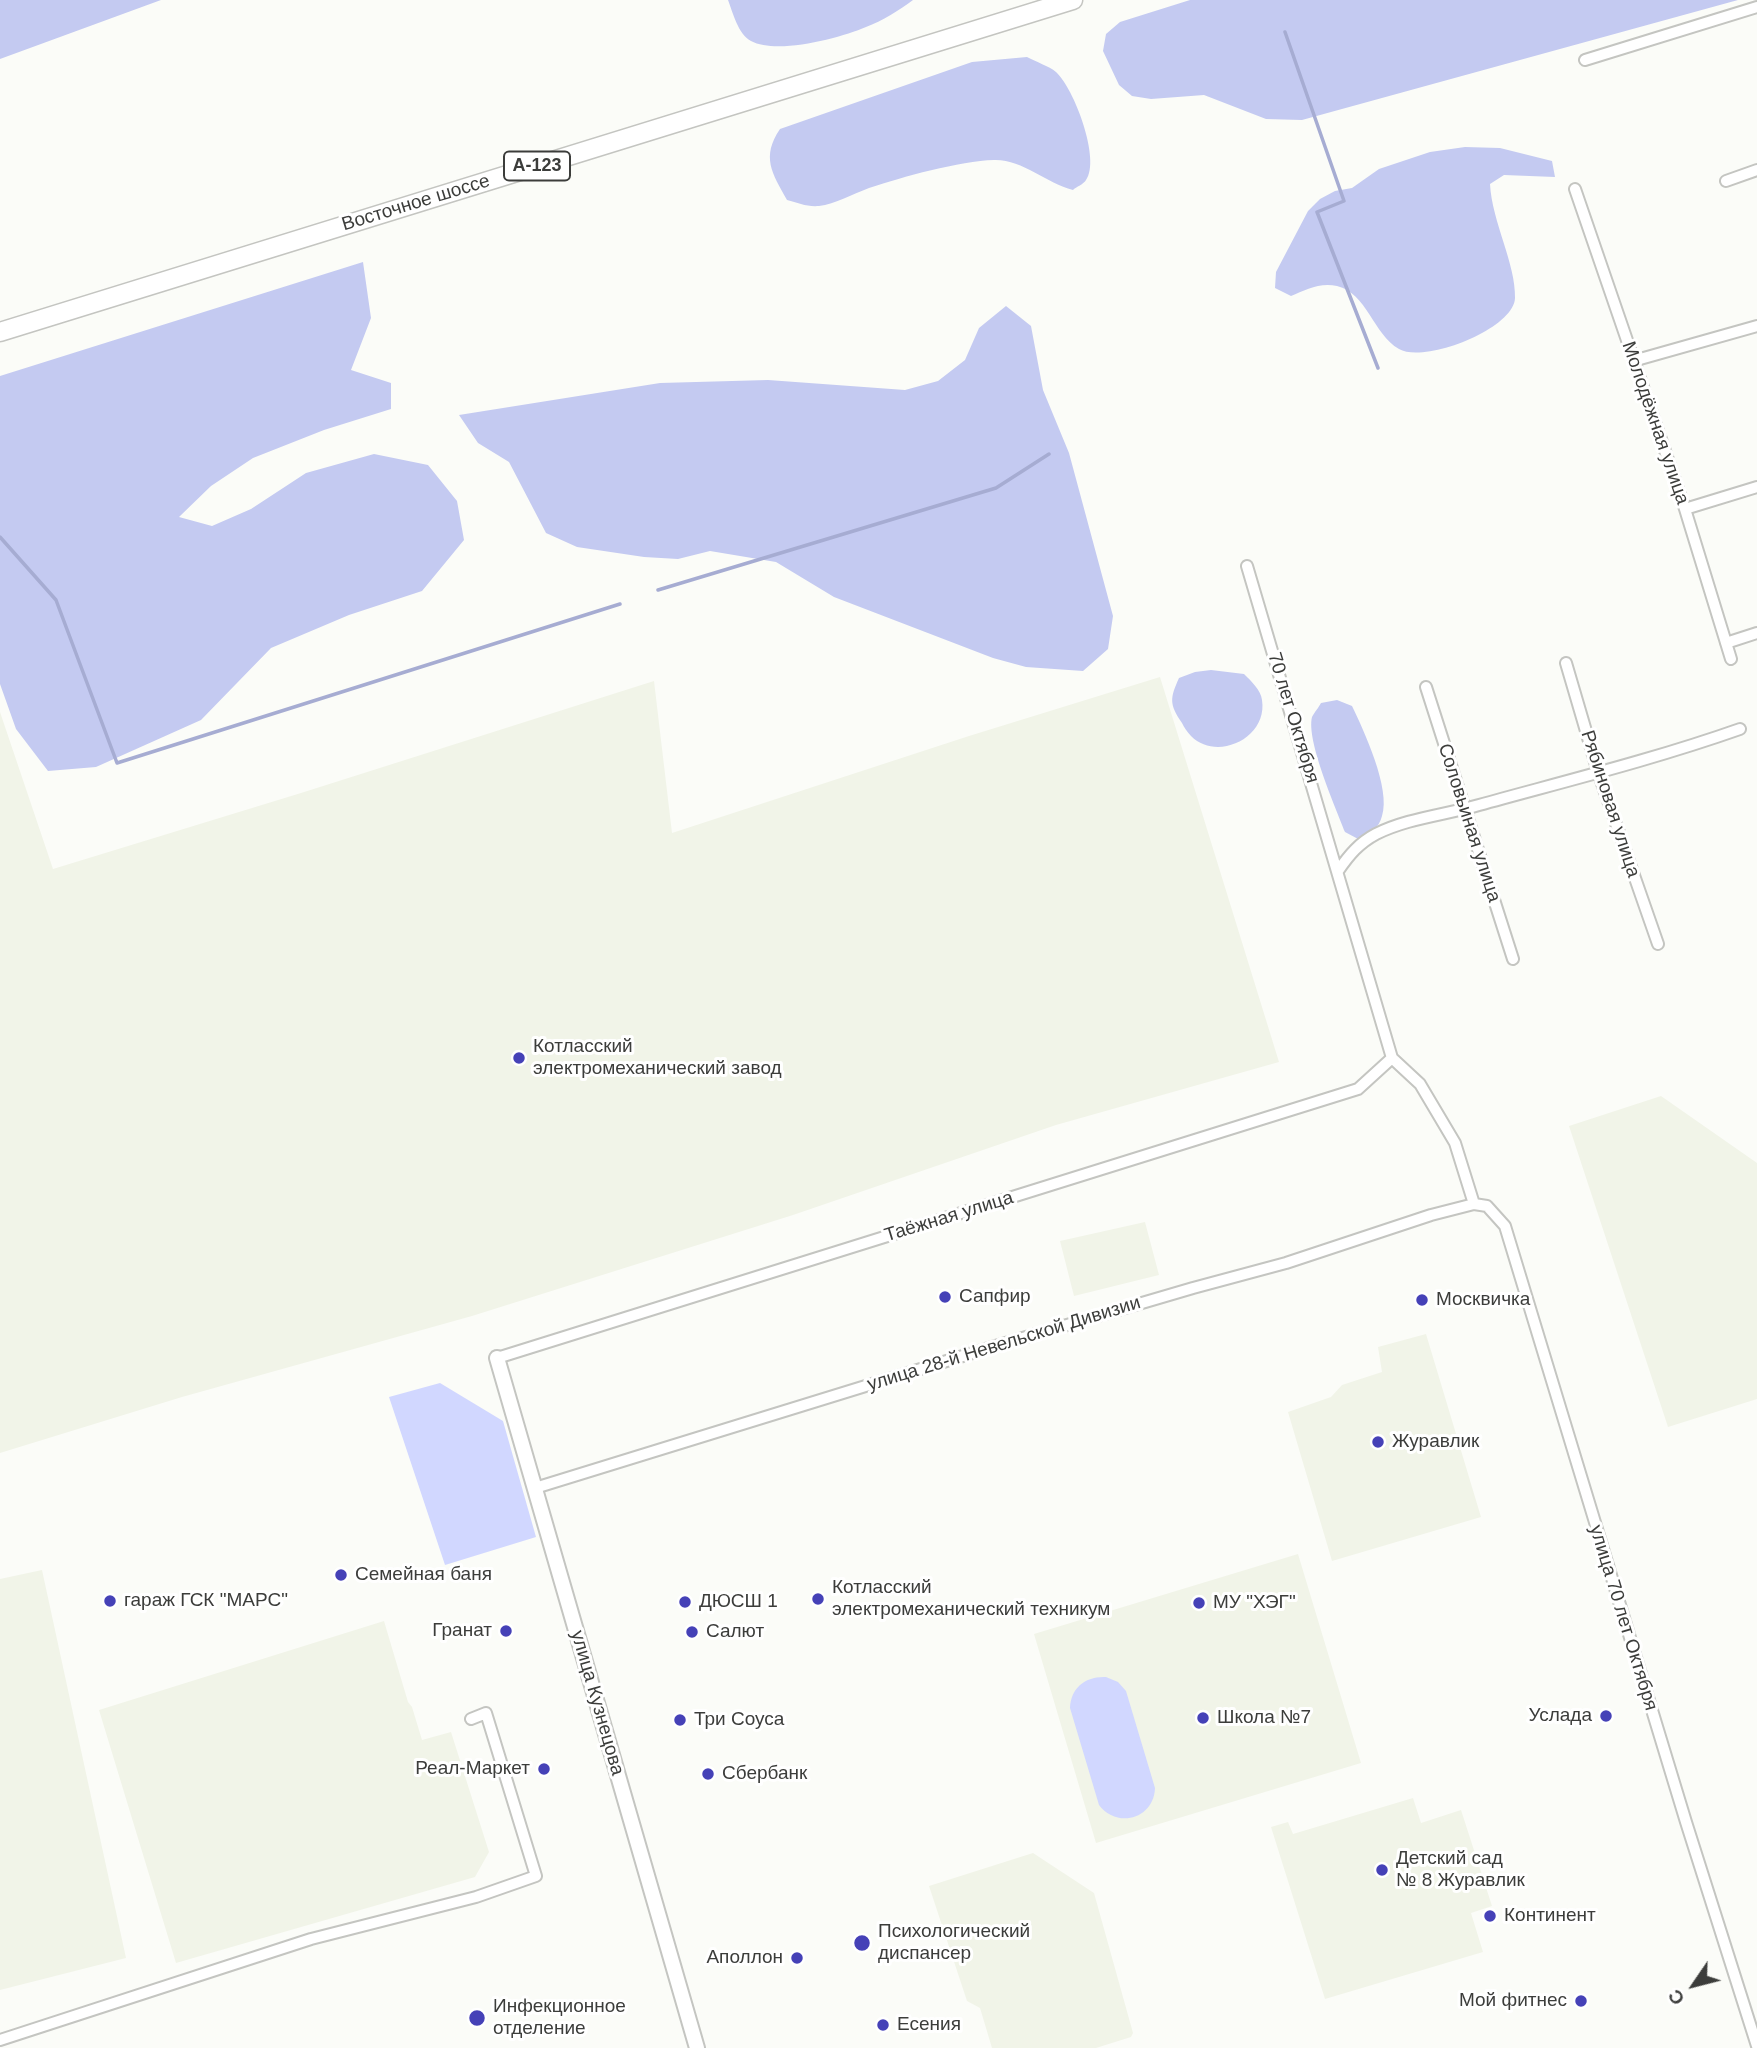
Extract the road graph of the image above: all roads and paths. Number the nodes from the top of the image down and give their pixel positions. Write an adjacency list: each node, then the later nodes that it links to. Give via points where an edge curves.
1 (1073, 0): 8 (main road, Восточное шоссе / А-123)
2 (1757, 7): 3 (street)
3 (1585, 60)
4 (1757, 170): 5 (street)
5 (1726, 181)
6 (1575, 189): 9 (street, Молодёжная улица)
7 (1757, 326): 9 (street)
8 (0, 332)
9 (1633, 361): 11 (street, Молодёжная улица)
10 (1757, 487): 11 (street)
11 (1685, 509): 14 (street, Молодёжная улица)
12 (1247, 566): 21 (street, 70 лет Октября)
13 (1757, 634): 14 (street)
14 (1726, 643): 15 (street, Молодёжная улица)
15 (1731, 659)
16 (1566, 663): 19 (street, Рябиновая улица)
17 (1426, 687): 20 (street, Соловьиная улица)
18 (1740, 729): 19 (street)
19 (1598, 772): 20 (street); 22 (street, Рябиновая улица)
20 (1464, 810): 21 (street, via 1394,826 1373,836 1353,849); 23 (street, Соловьиная улица)
21 (1338, 870): 24 (street, 70 лет Октября)
22 (1658, 944)
23 (1513, 959)
24 (1392, 1058): 25 (street, via 1420,1084 1455,1143); 26 (street, Таёжная улица, via 1358,1089)
25 (1474, 1204): 27 (street, улица 28-й Невельской Дивизии); 30 (street, улица 70 лет Октября, via 1487,1206 1505,1226)
26 (497, 1358): 27 (street, улица Кузнецова)
27 (536, 1488): 31 (street, улица Кузнецова)
28 (471, 1719): 29 (street, via 486,1713 536,1876 476,1897 310,1939)
29 (0, 2040)
30 (1757, 2046)
31 (697, 2048)

